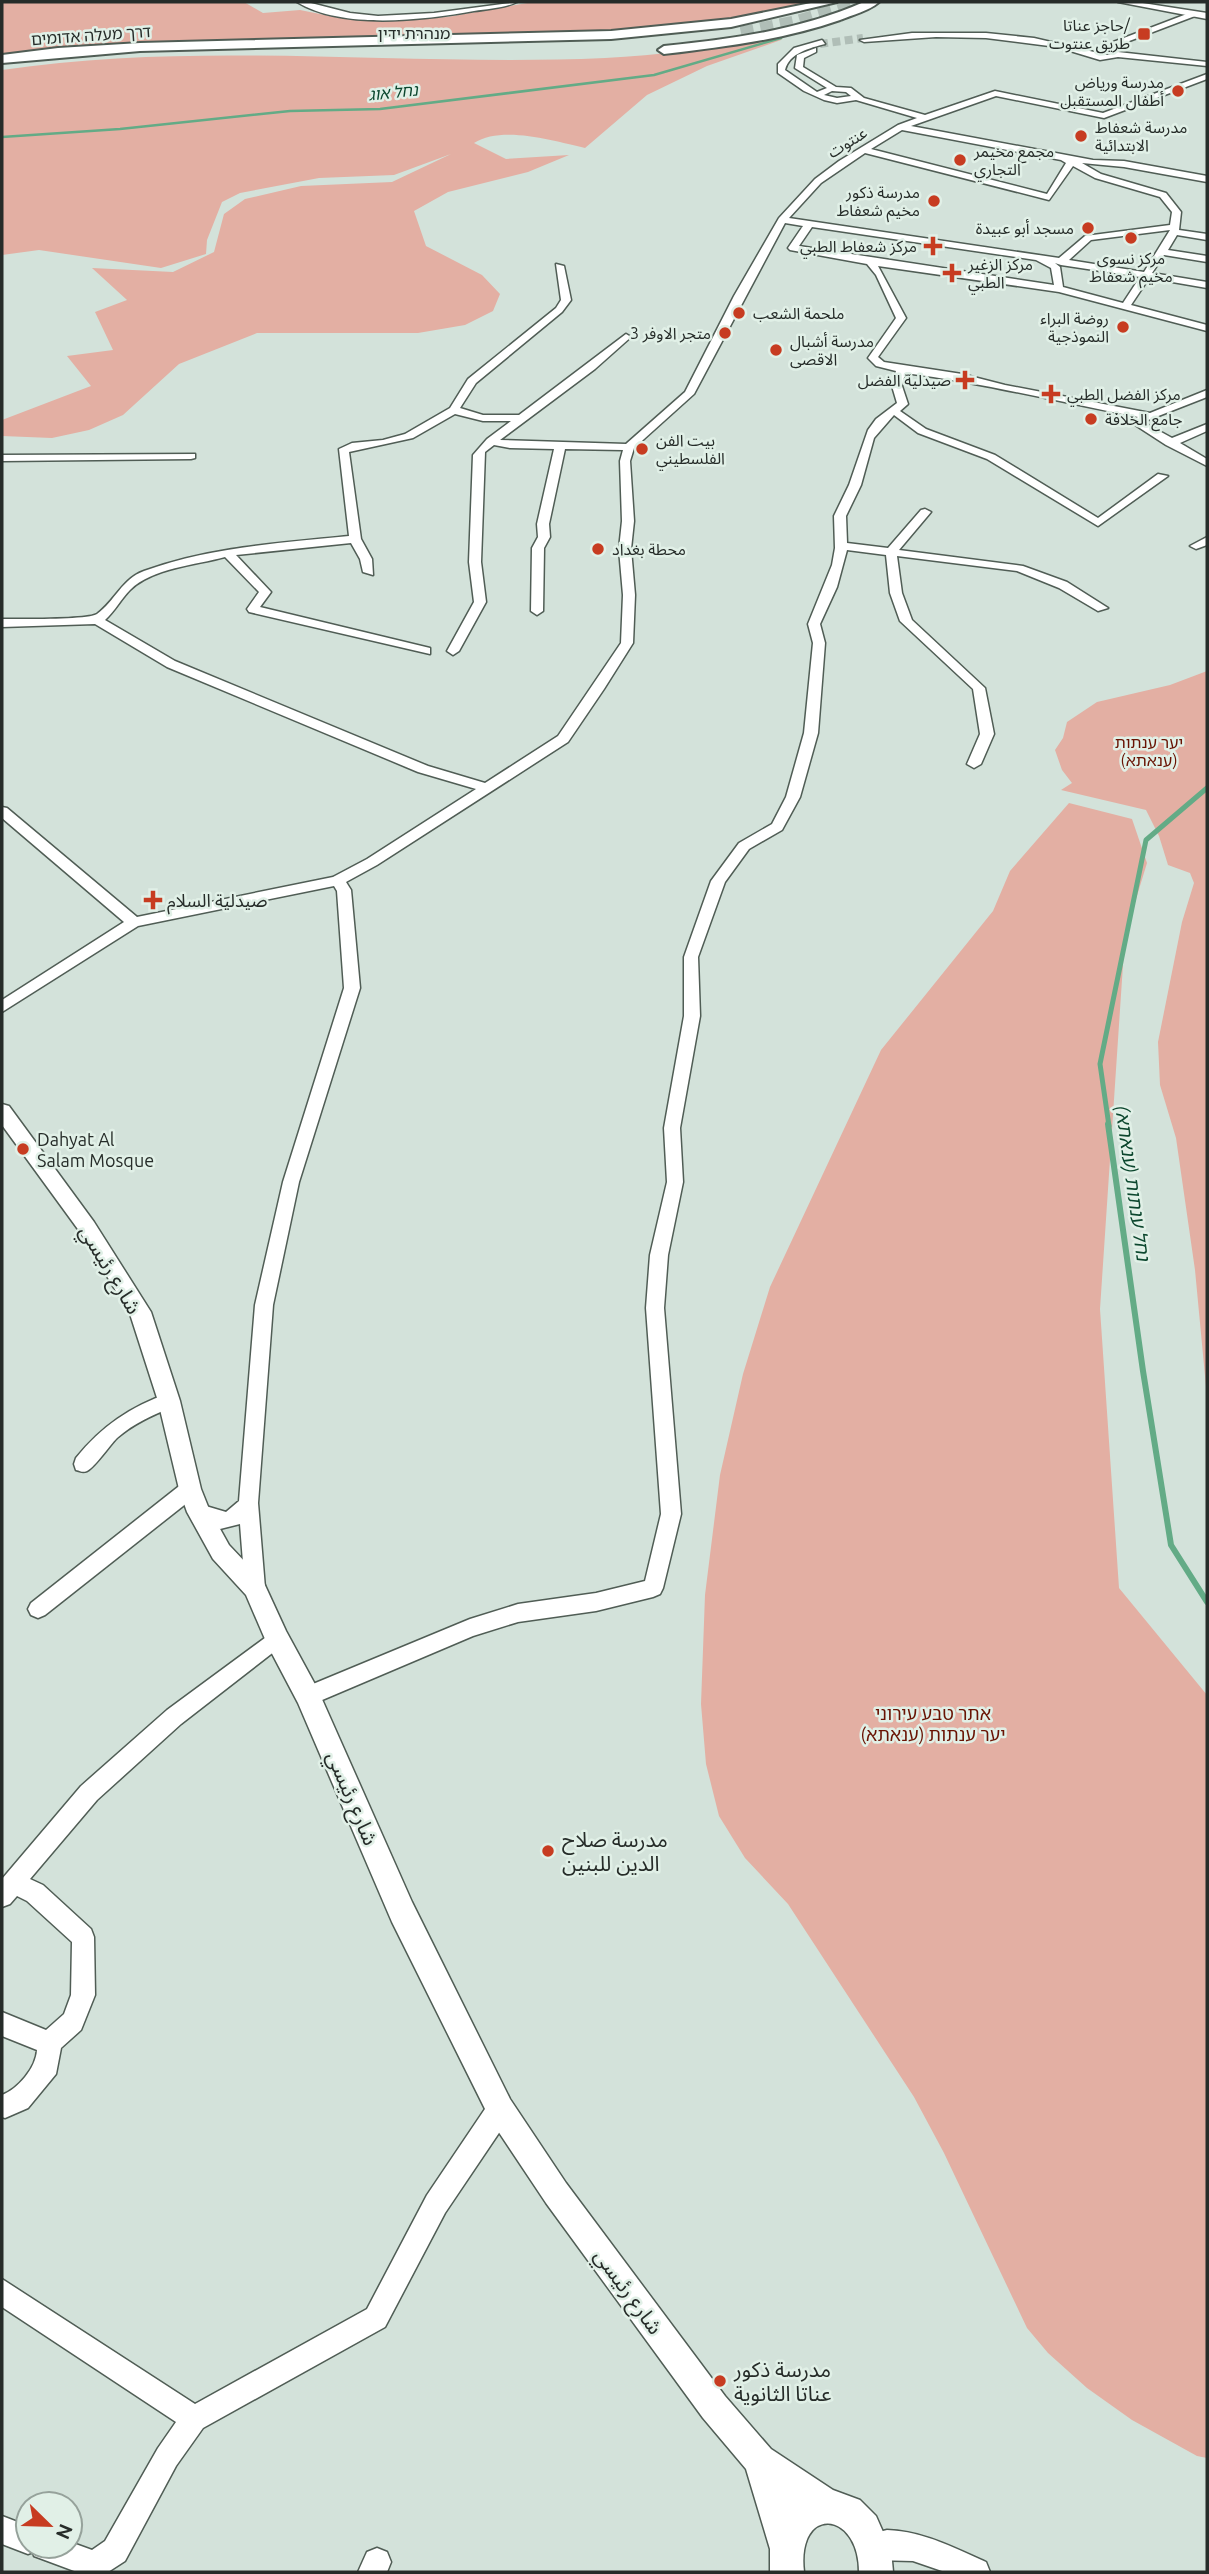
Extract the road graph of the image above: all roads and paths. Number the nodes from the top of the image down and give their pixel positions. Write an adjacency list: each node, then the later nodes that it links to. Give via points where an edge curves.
1 (301, 2): 2 (street, via 343,13 399,17)
2 (513, 2)
3 (831, 2): 14 (highway, via 732,23 611,35)
4 (873, 2): 16 (highway, via 777,34)
5 (1122, 2): 7 (street)
6 (1144, 2): 8 (street)
7 (1154, 7): 8 (street); 9 (street, via 1169,14)
8 (1203, 12): 9 (street)
9 (1167, 23): 13 (street)
10 (979, 36): 11 (street); 11 (street); 18 (street, via 1041,42)
11 (862, 38): 15 (street, via 1007,33)
12 (823, 44): 25 (street, via 805,65); 25 (street, via 800,57 799,68); 27 (street, via 791,54 781,71)
13 (1121, 44): 15 (street); 17 (street)
14 (182, 46): 19 (highway, מנהרת ידין, via 572,43 738,31 622,46); 21 (highway, דרך מעלה אדומים)
15 (1098, 47): 17 (street); 18 (street, via 1084,50)
16 (649, 51)
17 (1115, 52): 18 (street, via 1102,58); 22 (street)
18 (1085, 54)
19 (87, 55): 20 (highway); 23 (highway, דרך מעלה אדומים)
20 (374, 55)
21 (2, 59)
22 (1207, 64)
23 (2, 65)
24 (1207, 76): 30 (street, عنتوت, via 1104,116 995,93)
25 (820, 82): 26 (street)
26 (837, 89): 27 (street); 28 (street)
27 (820, 94): 29 (street, via 827,100)
28 (856, 97): 29 (street); 30 (street)
29 (844, 101): 30 (street)
30 (925, 118): 31 (street, عنتوت)
31 (901, 127): 32 (street, عنتوت); 33 (street)
32 (864, 150): 33 (street, via 1049,197 1069,166); 35 (street, عنتوت, via 818,181)
33 (1062, 156): 34 (street); 37 (street, via 1098,176 1163,195 1177,212)
34 (1207, 179)
35 (782, 220): 36 (street); 62 (street, عنتوت, via 690,394)
36 (809, 224): 40 (street); 42 (street, via 793,248)
37 (1175, 229): 38 (street); 39 (street); 43 (street, via 1088,238)
38 (1207, 237)
39 (1163, 252): 41 (street); 45 (street)
40 (1038, 259): 43 (street); 47 (street, via 1055,267)
41 (1207, 259)
42 (870, 262): 47 (street); 52 (street, via 901,318 873,358)
43 (1061, 262): 45 (street)
44 (559, 266): 54 (street, via 566,300 559,310 472,381)
45 (1153, 276): 46 (street); 48 (street); 49 (street)
46 (1207, 285)
47 (1059, 289): 49 (street)
48 (1207, 290)
49 (1126, 306): 50 (street)
50 (1207, 328)
51 (626, 337): 57 (street, via 591,370)
52 (901, 369): 55 (street, via 897,386 903,404); 56 (street)
53 (1207, 393): 56 (street)
54 (454, 410): 57 (street, via 482,418); 68 (street, via 409,436 342,451)
55 (893, 411): 66 (street, via 922,431 991,457 1098,523); 69 (street, via 881,419 864,450 839,520)
56 (1152, 416): 60 (street, via 1134,421)
57 (519, 418): 59 (street)
58 (1207, 427): 60 (street)
59 (491, 441): 61 (street); 78 (street, via 478,455 475,562 480,602)
60 (1170, 443): 65 (street)
61 (560, 445): 62 (street); 74 (street, via 544,537 538,548)
62 (629, 447): 80 (street, via 625,461 627,643 563,739)
63 (191, 456): 64 (street)
64 (2, 458)
65 (1205, 460)
66 (1162, 476)
67 (925, 512): 70 (street)
68 (355, 539): 71 (street); 72 (street)
69 (841, 546): 70 (street); 94 (street, via 827,601 814,624 819,643 811,733 793,797 776,827 744,846 718,881 691,957 692,1016 672,1128 675,1182 659,1255 655,1308 671,1514 653,1588 518,1613 470,1628)
70 (891, 552): 73 (street, via 1019,568 1063,585); 79 (street, via 896,593 906,621 979,688 986,734)
71 (227, 553): 75 (street, via 146,574 126,587); 77 (street, via 265,592 253,609)
72 (369, 572)
73 (1102, 608)
74 (537, 611)
75 (97, 620): 76 (street); 80 (street, via 171,664 423,769)
76 (2, 623)
77 (426, 651)
78 (453, 651)
79 (974, 764)
80 (486, 788): 82 (street)
81 (2, 811): 83 (street)
82 (337, 881): 83 (street); 89 (street, via 344,890 352,988 291,1182 264,1305)
83 (134, 922): 84 (street)
84 (2, 1007)
85 (2, 1111): 86 (street, شارع رئيسي, via 87,1227 140,1312)
86 (169, 1401): 87 (street, via 132,1416 103,1439); 88 (street, شارع رئيسي)
87 (83, 1464)
88 (190, 1489): 90 (street, شارع رئيسي); 92 (street)
89 (248, 1503): 90 (street, via 242,1514 226,1521); 91 (street)
90 (199, 1513): 91 (street, شارع رئيسي, via 221,1552)
91 (255, 1588): 93 (street, شارع رئيسي)
92 (38, 1609)
93 (277, 1638): 94 (street, شارع رئيسي); 95 (street, via 174,1717 89,1793)
94 (308, 1696): 99 (street, شارع رئيسي, via 402,1912)
95 (8, 1890): 97 (street, via 35,1893 83,1937 83,1995 73,2022)
96 (2, 2024): 97 (street)
97 (48, 2043): 98 (street, via 48,2066 20,2100)
98 (5, 2106)
99 (500, 2109): 101 (street, via 436,2204 376,2318); 102 (street, شارع رئيسي, via 706,2396)
100 (2, 2292): 101 (street)
101 (194, 2419): 105 (street, via 167,2457 115,2551 94,2566)
102 (760, 2460): 103 (street); 106 (street)
103 (827, 2506): 104 (street, via 855,2517 866,2529); 106 (street, via 800,2518 791,2531)
104 (875, 2559): 107 (street, via 892,2542 912,2545)
105 (79, 2560)
106 (787, 2560)
107 (976, 2572)

